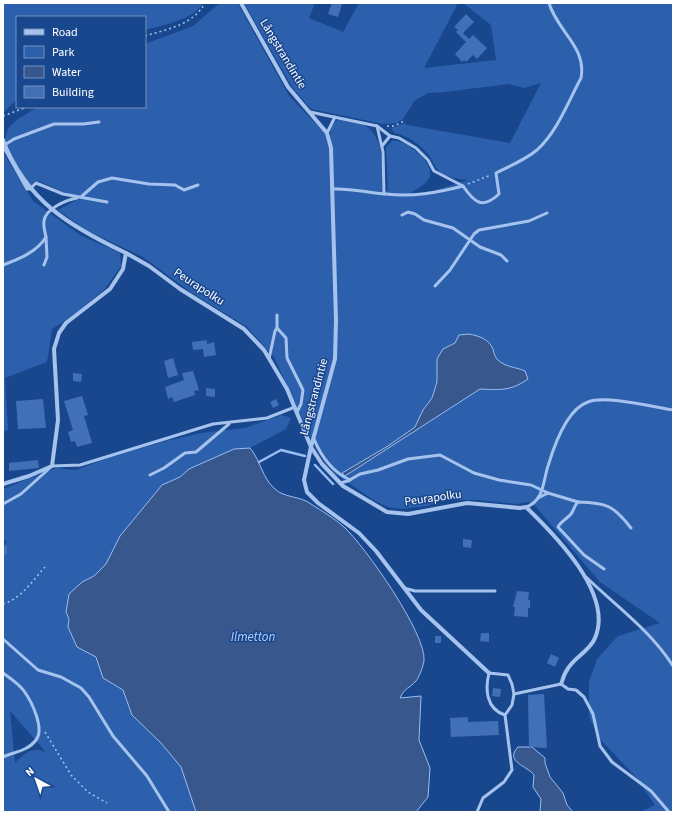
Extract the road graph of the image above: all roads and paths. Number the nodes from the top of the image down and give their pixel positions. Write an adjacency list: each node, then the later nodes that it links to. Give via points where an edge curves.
1 (205, 3): 4 (path, via 193,19)
2 (241, 3): 6 (street, Långstrandintie, via 288,87)
3 (549, 3): 17 (lane, via 581,58 581,78 546,140 525,158)
4 (146, 36)
5 (24, 108): 7 (path)
6 (310, 112): 8 (lane); 12 (street, Långstrandintie)
7 (3, 116)
8 (335, 117): 11 (lane); 12 (lane)
9 (404, 121): 11 (path, via 394,126)
10 (98, 122): 15 (lane, via 54,124 14,138)
11 (377, 126): 13 (lane); 16 (lane)
12 (327, 133): 21 (street, Långstrandintie, via 331,148)
13 (390, 136): 16 (lane); 19 (lane, via 400,138 416,148 428,160 434,171)
14 (3, 140): 15 (street, Peurapolku)
15 (5, 145): 20 (street, Peurapolku)
16 (382, 146): 22 (lane)
17 (496, 173): 19 (path); 19 (lane, via 499,194 491,202 482,203 474,200)
18 (198, 185): 23 (lane, via 184,190 175,185 145,184 120,178 105,179)
19 (463, 186): 22 (lane, via 434,194)
20 (30, 189): 23 (lane, via 36,183 63,194); 25 (street, Peurapolku)
21 (333, 189): 22 (lane, via 346,188); 42 (street, Långstrandintie, via 335,359)
22 (384, 194)
23 (79, 197): 24 (lane); 25 (lane)
24 (107, 202)
25 (53, 209): 28 (lane, via 46,214 44,220); 30 (street, Peurapolku, via 87,234)
26 (547, 213): 29 (lane, via 523,222 479,230)
27 (402, 215): 29 (lane, via 408,212 424,220 454,228)
28 (46, 237): 32 (lane, via 41,245); 33 (lane, via 47,257)
29 (470, 240): 31 (lane, via 501,255); 34 (lane, via 450,270)
30 (126, 253): 37 (street, Peurapolku, via 150,266 180,289 244,329); 44 (street, via 124,269 110,289 66,323 58,333 54,349 58,420)
31 (507, 261)
32 (3, 265)
33 (44, 265)
34 (435, 286)
35 (277, 315): 36 (lane)
36 (277, 328): 37 (lane); 40 (lane, via 286,338 287,358 303,390)
37 (269, 359): 38 (street, Peurapolku)
38 (294, 406): 40 (street, Peurapolku); 41 (lane, via 267,418)
39 (673, 410): 49 (lane, via 604,400 588,402 578,407 557,441)
40 (297, 412): 43 (street, Peurapolku)
41 (229, 424): 44 (lane, via 213,424 80,464); 45 (lane, via 196,452 185,453)
42 (313, 438): 43 (street, Långstrandintie); 46 (lane, via 327,461 337,472)
43 (311, 447): 47 (street, Peurapolku, via 322,464); 59 (street, Långstrandintie, via 304,480 307,492 359,533)
44 (52, 466): 48 (street); 53 (lane, via 21,494)
45 (150, 475)
46 (350, 480): 47 (lane); 49 (lane, via 360,474 408,459 440,455 474,473 499,480 531,484)
47 (340, 483): 54 (street, Peurapolku, via 387,512 408,514 467,503)
48 (3, 484)
49 (542, 490): 50 (lane); 51 (lane)
50 (548, 493): 51 (lane); 52 (lane)
51 (536, 499): 54 (lane, via 533,504)
52 (578, 502): 55 (lane, via 607,504); 57 (lane, via 558,526 584,555)
53 (3, 504)
54 (526, 507): 58 (street, via 546,526)
55 (631, 528)
56 (45, 567): 61 (path, via 21,594)
57 (604, 569)
58 (585, 576): 63 (lane, via 636,622 661,648); 66 (street, via 594,595 600,620 595,639 567,669)
59 (404, 588): 60 (lane, via 415,591); 65 (street, Långstrandintie, via 430,619)
60 (495, 591)
61 (3, 604)
62 (3, 639): 72 (lane, via 38,670 61,677 81,688 113,736 147,776)
63 (673, 666)
64 (3, 673): 70 (lane, via 24,691 40,727 40,734 28,748)
65 (488, 673): 67 (lane, via 508,676); 68 (lane, via 487,697 492,706)
66 (561, 684): 67 (lane); 74 (lane, via 576,690 584,697 593,714 600,746 612,762 651,791)
67 (514, 694): 68 (lane, via 512,705)
68 (505, 715): 73 (lane, via 512,770 504,782 483,798)
69 (42, 726): 71 (path, via 71,775 88,792)
70 (3, 757)
71 (107, 803)
72 (169, 812)
73 (477, 812)
74 (670, 812)

